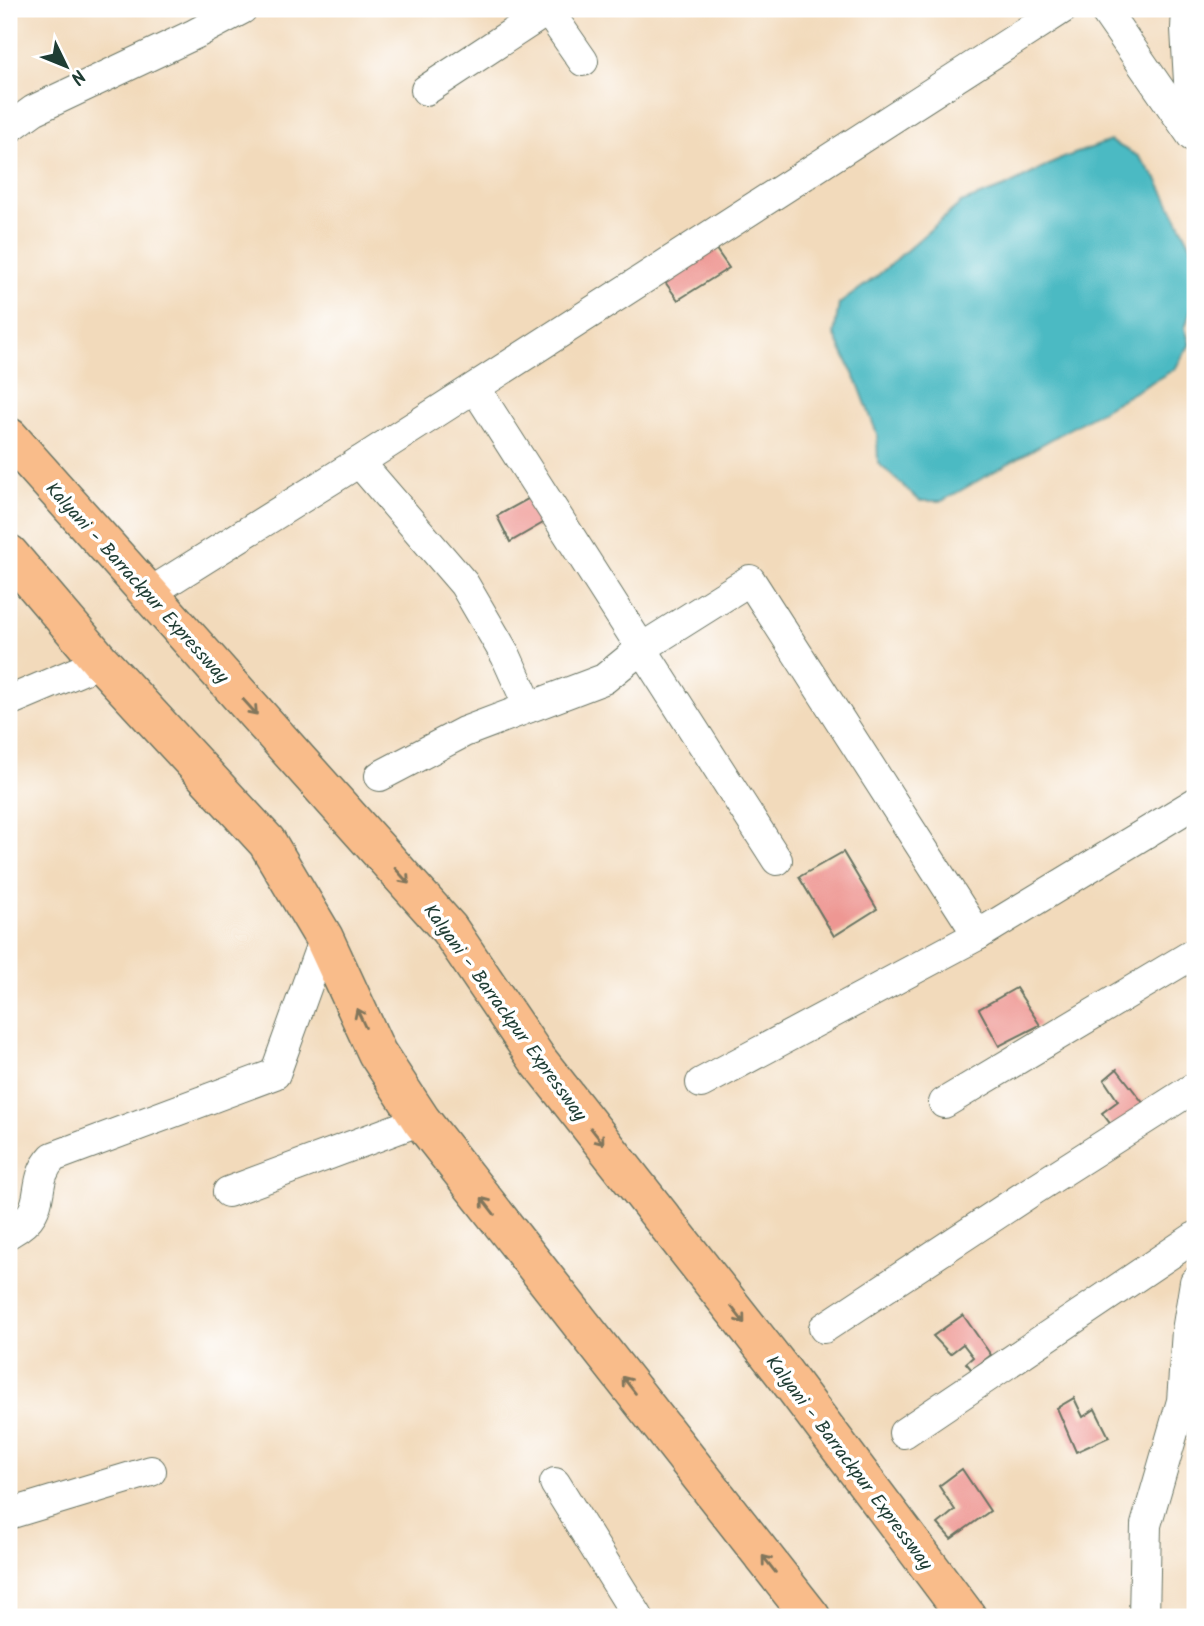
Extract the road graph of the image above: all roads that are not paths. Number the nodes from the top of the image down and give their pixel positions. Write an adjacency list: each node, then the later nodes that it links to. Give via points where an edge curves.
1 (242, 9): 6 (street)
2 (547, 9): 7 (street); 8 (street)
3 (1062, 9): 11 (street)
4 (1104, 9): 10 (street)
5 (1188, 9): 10 (street)
6 (190, 21): 9 (street)
7 (583, 61)
8 (426, 90)
9 (9, 128)
10 (1194, 141)
11 (475, 388): 13 (street); 16 (street)
12 (9, 437): 15 (highway, Kalyani - Barrackpur Expressway)
13 (359, 462): 15 (street); 19 (street, via 464,584)
14 (9, 554): 17 (highway)
15 (148, 594): 42 (highway, Kalyani - Barrackpur Expressway, one-way to 42, via 449,929 537,1059)
16 (642, 648): 19 (street, via 604,679); 22 (street); 23 (street, via 750,580)
17 (101, 662): 18 (street); 24 (highway, via 267,842)
18 (9, 701)
19 (529, 707): 20 (street, via 464,732)
20 (380, 776)
21 (1195, 803): 23 (street)
22 (777, 860)
23 (978, 935): 26 (street)
24 (324, 939): 29 (highway, one-way to 24, via 377,1053); 31 (street, via 275,1074 53,1157 41,1173 35,1208)
25 (1195, 953): 28 (street)
26 (701, 1083)
27 (1195, 1087): 34 (street)
28 (944, 1103)
29 (421, 1120): 30 (street); 41 (highway, one-way to 29)
30 (228, 1192)
31 (9, 1233)
32 (1195, 1237): 36 (street)
33 (1195, 1282): 35 (street, via 1187,1331)
34 (824, 1328)
35 (1189, 1398): 43 (street, via 1146,1525)
36 (904, 1433)
37 (150, 1471): 39 (street)
38 (555, 1483): 40 (street)
39 (9, 1514)
40 (638, 1617)
41 (811, 1617)
42 (967, 1617)
43 (1144, 1617)

